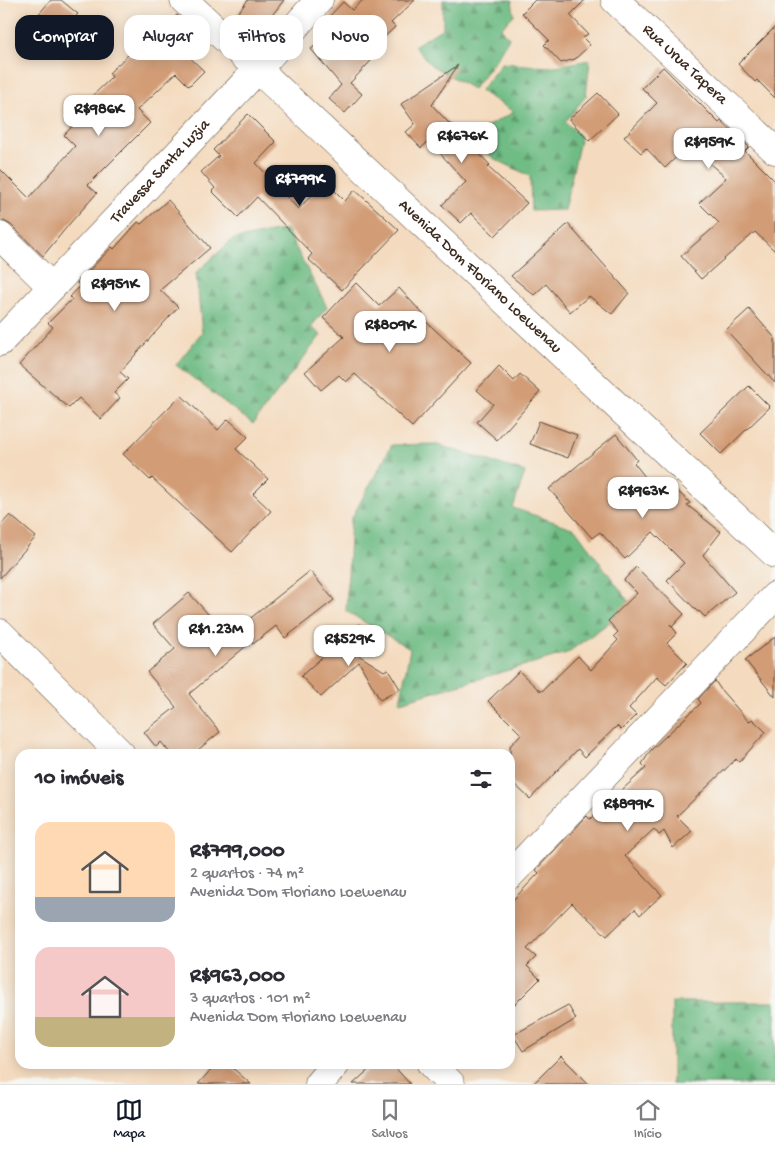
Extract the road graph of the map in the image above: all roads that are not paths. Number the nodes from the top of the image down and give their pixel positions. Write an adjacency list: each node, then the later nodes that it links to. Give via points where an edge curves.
1 (184, 0): 4 (street, Avenida Dom Floriano Loewenau)
2 (319, 0): 4 (street, Travessa Santa Luzia)
3 (615, 0): 5 (street, Rua Urua Tapera)
4 (258, 69): 7 (street, Travessa Santa Luzia); 9 (street, Avenida Dom Floriano Loewenau)
5 (775, 150)
6 (0, 236): 7 (street)
7 (52, 287): 8 (street, Travessa Santa Luzia)
8 (0, 342)
9 (775, 554)
10 (775, 596): 13 (street)
11 (0, 633): 12 (street)
12 (116, 749)
13 (515, 870)
14 (332, 1069): 16 (street)
15 (436, 1069): 17 (street)
16 (319, 1084)
17 (451, 1084)

